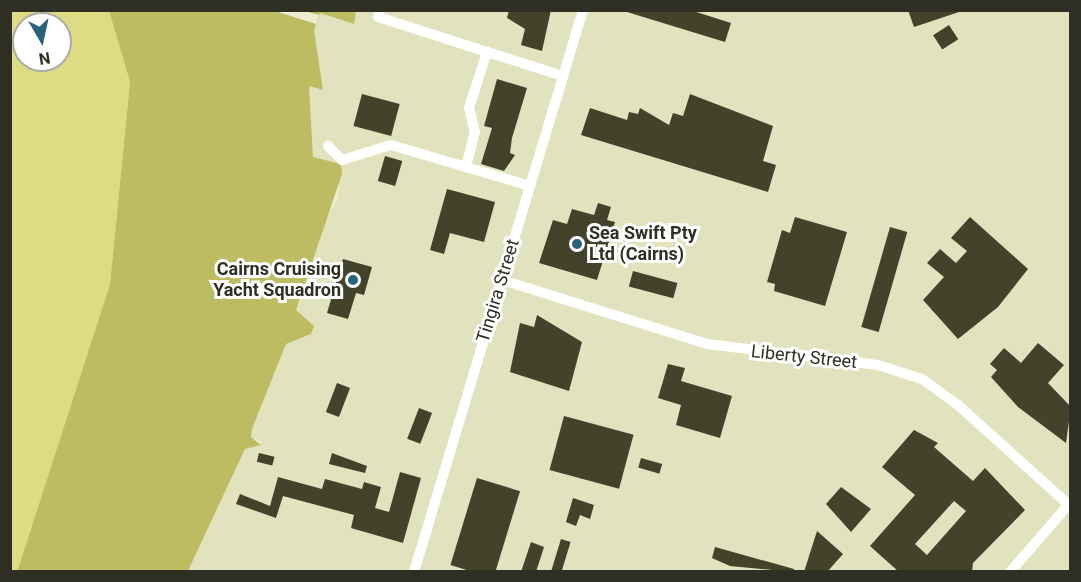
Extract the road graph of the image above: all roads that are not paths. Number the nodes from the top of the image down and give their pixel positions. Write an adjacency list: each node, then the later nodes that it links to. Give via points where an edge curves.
1 (380, 10): 3 (street, via 378,17)
2 (583, 10): 4 (street, Tingira Street)
3 (487, 52): 4 (street); 6 (street, via 469,108 475,132)
4 (563, 76): 7 (street, Tingira Street)
5 (328, 146): 6 (street, via 342,160 391,145)
6 (466, 168): 7 (street)
7 (530, 186): 8 (street, Tingira Street)
8 (502, 280): 9 (street, Liberty Street, via 707,344 856,362 922,380 958,405); 10 (street, Tingira Street)
9 (1070, 504): 11 (street)
10 (414, 572)
11 (1010, 572)

